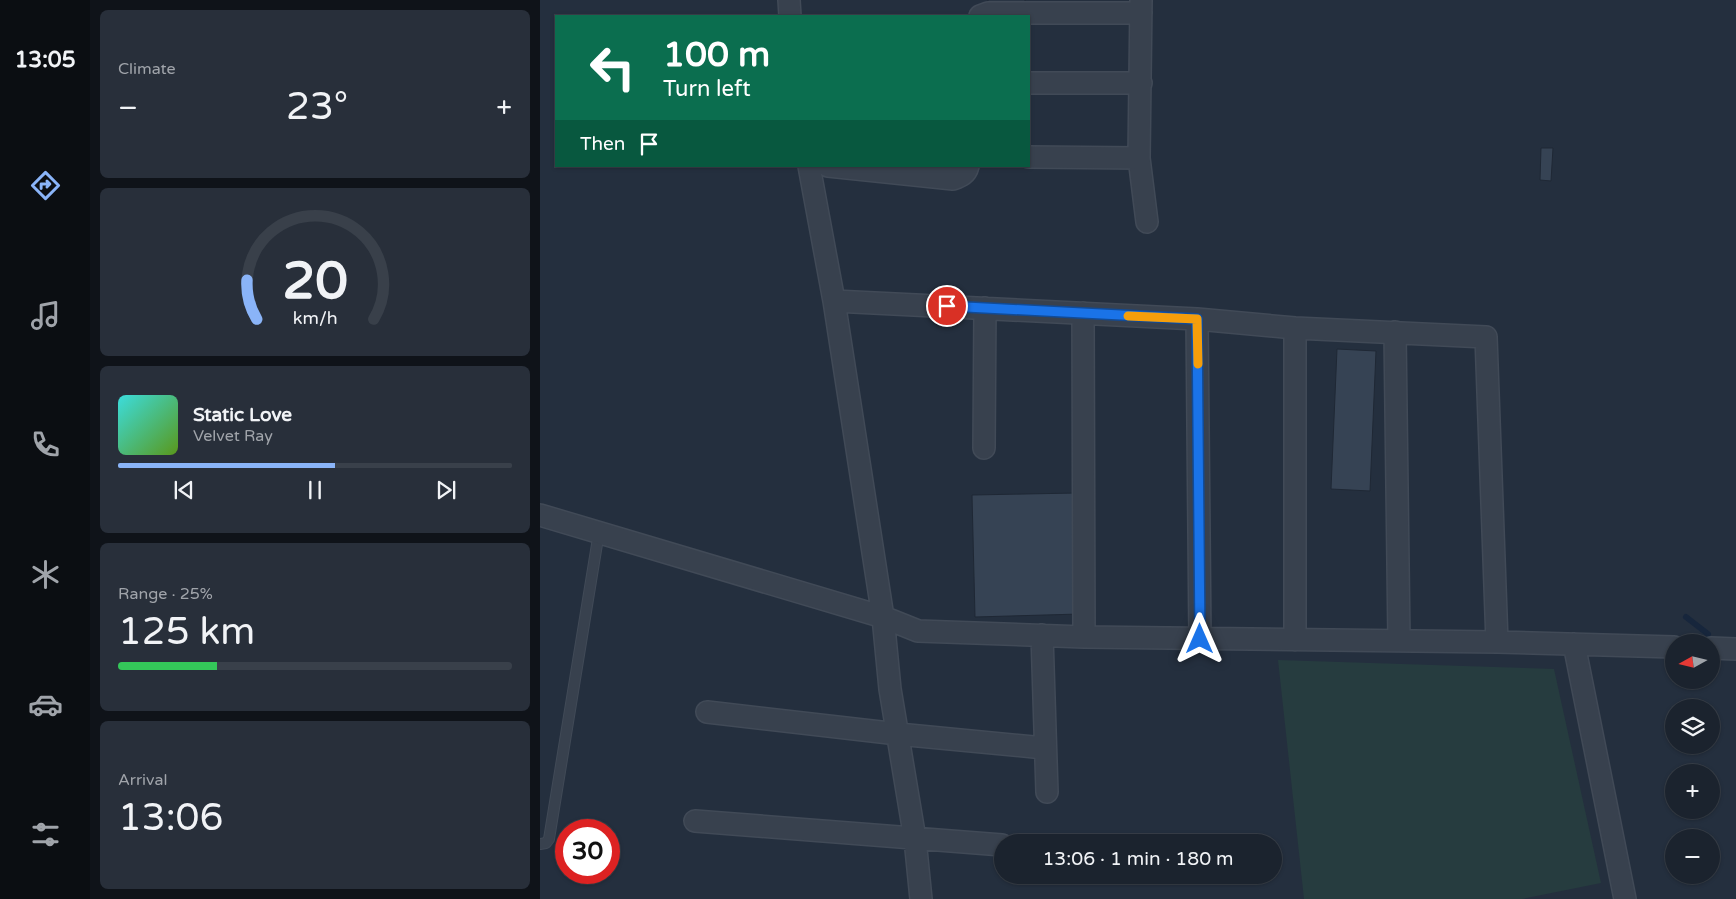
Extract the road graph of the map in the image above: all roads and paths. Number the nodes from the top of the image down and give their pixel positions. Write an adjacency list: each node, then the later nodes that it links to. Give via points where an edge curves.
1 (789, 0): 3 (street)
2 (1141, 6): 4 (street); 5 (street)
3 (790, 15)
4 (983, 15)
5 (1141, 82): 6 (street); 8 (street)
6 (1030, 83)
7 (1030, 157): 8 (street)
8 (1140, 158): 12 (street)
9 (809, 167): 13 (street)
10 (838, 167): 11 (street, via 954,179 966,172)
11 (968, 167)
12 (1147, 222)
13 (834, 301): 14 (street); 22 (street)
14 (985, 308): 15 (street); 19 (street)
15 (1083, 313): 16 (street); 24 (street)
16 (1197, 319): 17 (street); 25 (street)
17 (1295, 328): 18 (street); 26 (street)
18 (1395, 332): 27 (street); 28 (street, via 1486,337)
19 (984, 448)
20 (540, 515): 21 (street)
21 (599, 532): 22 (street); 39 (lane, via 549,838)
22 (883, 617): 23 (street, via 918,631); 34 (street)
23 (1042, 635): 24 (street); 35 (street)
24 (1084, 637): 25 (street)
25 (1200, 639): 26 (street)
26 (1294, 640): 27 (street)
27 (1399, 641): 28 (street)
28 (1497, 642): 29 (street)
29 (1574, 644): 30 (street); 42 (street)
30 (1665, 647)
31 (1720, 648): 32 (street)
32 (1736, 649)
33 (707, 712): 34 (street)
34 (898, 734): 35 (street); 38 (street)
35 (1044, 748): 36 (street)
36 (1047, 792)
37 (695, 821): 38 (street)
38 (915, 839): 40 (street); 41 (street)
39 (540, 844)
40 (994, 844)
41 (921, 899)
42 (1625, 899)

